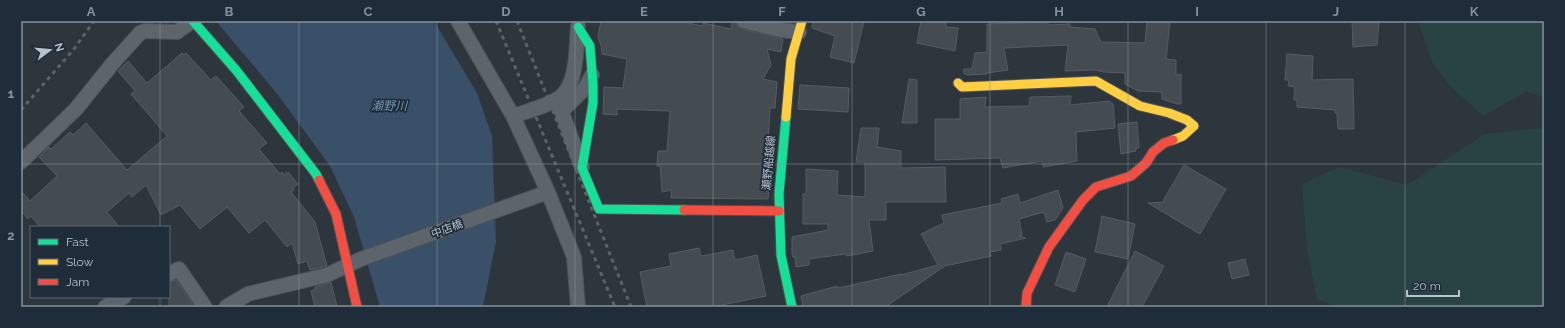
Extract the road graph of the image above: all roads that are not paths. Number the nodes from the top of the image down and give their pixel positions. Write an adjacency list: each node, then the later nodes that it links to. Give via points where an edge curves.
1 (192, 21): 10 (street, via 177,32 140,33 76,109); 14 (street, via 236,70 316,174 336,214)
2 (458, 21): 9 (street)
3 (744, 21): 5 (street, via 781,30)
4 (578, 24): 6 (street, via 590,46); 8 (street, via 576,57 570,86)
5 (800, 27): 13 (street, 瀬野船越線, via 791,58 788,83 778,194)
6 (592, 75): 8 (street, via 585,88); 11 (street, via 593,103)
7 (958, 83): 23 (street, via 962,87 1096,82 1140,106 1169,113 1187,120 1194,126 1183,136 1164,143 1131,176 1091,191 1049,247 1027,293)
8 (559, 105): 9 (street, via 549,104); 11 (street)
9 (512, 116): 12 (street)
10 (21, 162)
11 (582, 168): 13 (street, via 599,209)
12 (548, 192): 14 (street, 中店橋); 21 (street, via 574,257)
13 (779, 211): 22 (street, 瀬野船越線, via 781,255)
14 (348, 265): 19 (street, 中店橋, via 327,275 248,294); 20 (street)
15 (170, 274): 18 (street, via 179,269)
16 (122, 298): 17 (street)
17 (105, 307)
18 (205, 307)
19 (226, 307)
20 (357, 307)
21 (578, 307)
22 (792, 307)
23 (1026, 307)

